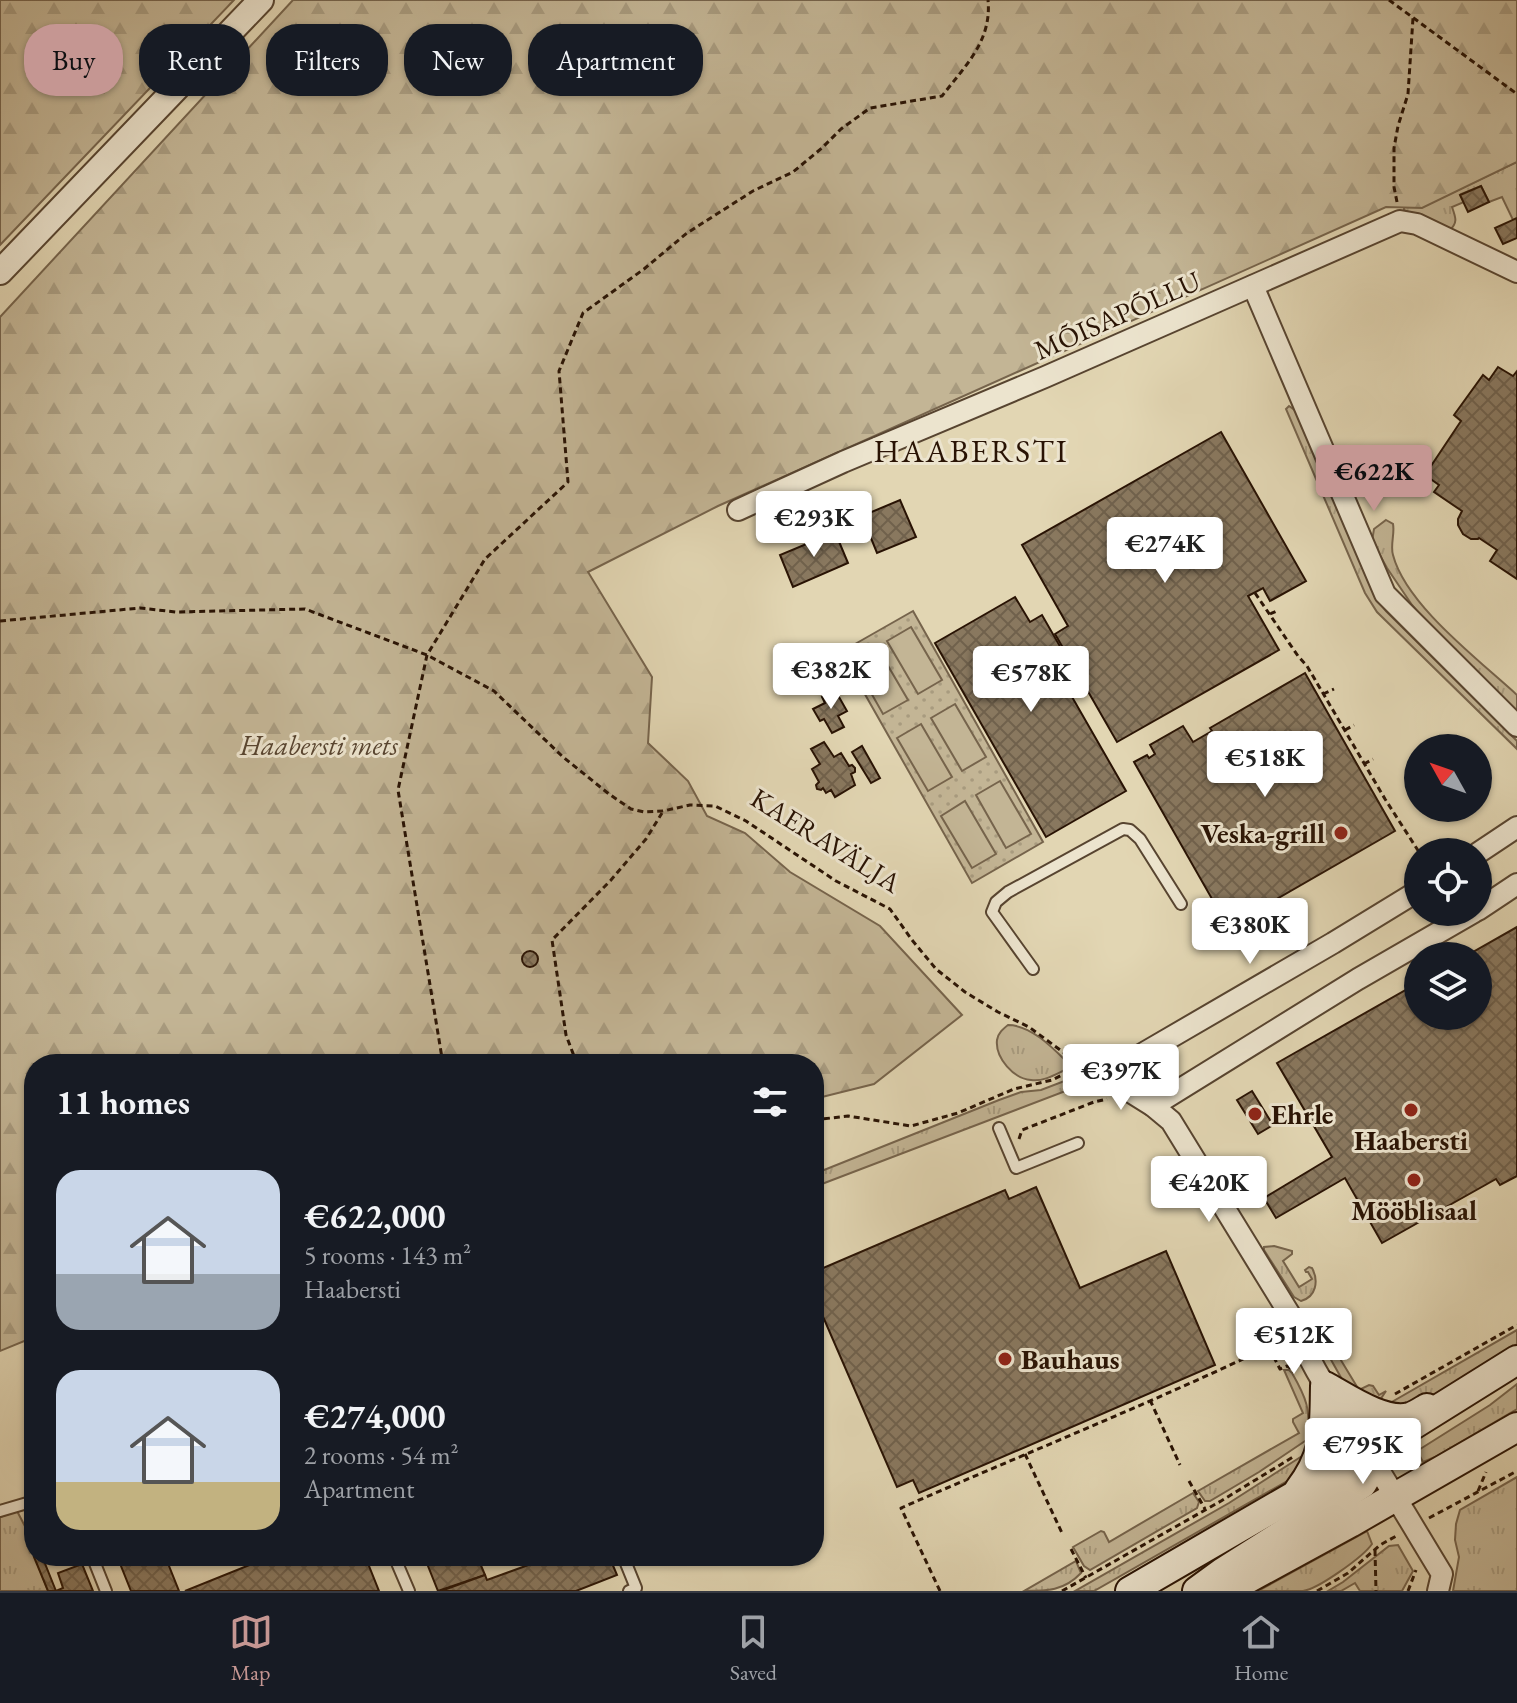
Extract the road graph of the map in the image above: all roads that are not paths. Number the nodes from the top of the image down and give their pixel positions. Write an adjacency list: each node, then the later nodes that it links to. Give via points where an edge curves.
1 (261, 0): 2 (street)
2 (0, 272)
3 (1517, 272): 4 (street, MÕISAPÕLLU, via 1417,224 1400,221)
4 (1253, 286): 5 (street, MÕISAPÕLLU); 6 (street, via 1385,594)
5 (738, 510)
6 (1517, 726)
7 (1517, 827): 8 (street)
8 (1492, 844)
9 (1517, 884): 11 (street)
10 (1404, 900): 16 (street, via 1137,1057)
11 (1492, 900)
12 (1181, 904): 14 (lane, via 1140,839 1123,829 996,902 992,912)
13 (1450, 926): 17 (street)
14 (1033, 969)
15 (1080, 1065): 16 (lane)
16 (1112, 1089): 17 (street)
17 (1153, 1106): 21 (street, via 1171,1121 1246,1241)
18 (999, 1128): 19 (lane, via 1016,1168)
19 (1078, 1143)
20 (1517, 1360): 22 (main road)
21 (1325, 1386): 22 (main road, via 1393,1417 1411,1417); 24 (street); 25 (main road, via 1317,1462)
22 (1454, 1399): 24 (main road)
23 (1517, 1427): 26 (main road)
24 (1368, 1453): 25 (main road); 26 (street); 36 (main road, via 1371,1469 1362,1484)
25 (1295, 1495): 35 (main road)
26 (1395, 1495): 37 (main road); 38 (street, via 1442,1574)
27 (24, 1504): 28 (lane)
28 (0, 1511)
29 (96, 1566): 32 (lane)
30 (398, 1566): 33 (lane)
31 (627, 1566): 34 (lane, via 636,1588)
32 (106, 1591)
33 (409, 1591)
34 (629, 1591)
35 (1130, 1591)
36 (1197, 1591)
37 (1225, 1591)
38 (1438, 1591)

